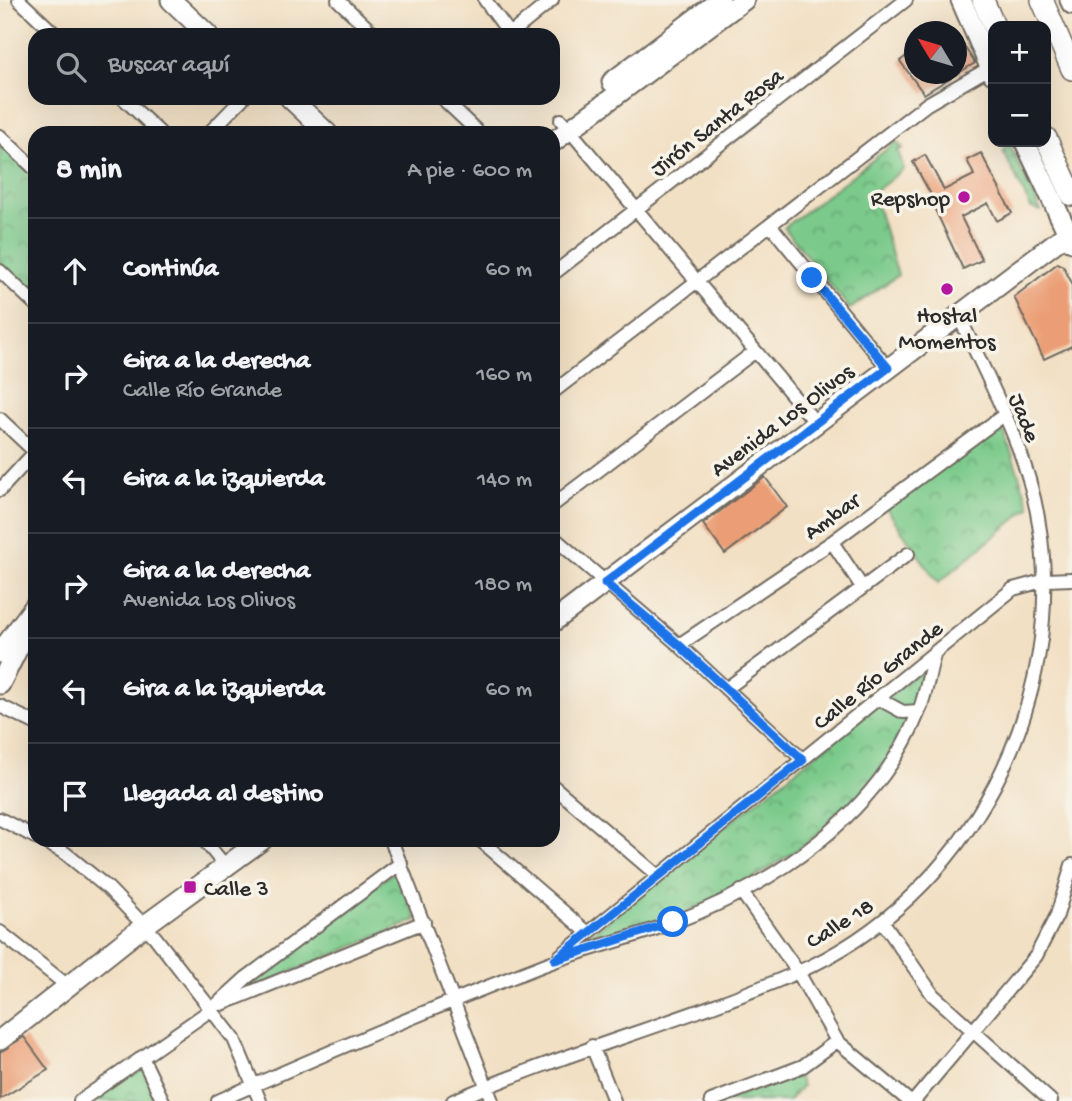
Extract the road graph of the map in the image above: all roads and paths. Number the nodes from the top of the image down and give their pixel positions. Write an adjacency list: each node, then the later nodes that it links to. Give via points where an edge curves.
1 (19, 0): 14 (street)
2 (171, 0): 15 (street)
3 (187, 0): 16 (street)
4 (338, 0): 17 (street)
5 (485, 0): 18 (street)
6 (552, 0): 19 (street)
7 (720, 0): 28 (street)
8 (744, 0): 28 (street)
9 (905, 0): 41 (street, Jirón Santa Rosa)
10 (961, 0): 20 (street)
11 (982, 0): 13 (main road)
12 (1042, 0): 21 (main road)
13 (992, 21)
14 (49, 28)
15 (201, 28)
16 (217, 28)
17 (368, 28)
18 (505, 28)
19 (517, 28)
20 (988, 60)
21 (1072, 69)
22 (988, 71): 42 (street, via 927,104)
23 (130, 105): 29 (street)
24 (236, 105): 30 (street)
25 (281, 105): 31 (street)
26 (297, 105): 32 (street)
27 (449, 105): 33 (street)
28 (565, 125): 34 (street); 35 (street); 41 (street)
29 (153, 126)
30 (216, 126)
31 (303, 126)
32 (320, 126)
33 (472, 126)
34 (560, 127)
35 (560, 132)
36 (0, 136): 39 (street)
37 (1027, 147): 43 (street)
38 (1050, 147): 40 (main road)
39 (28, 162)
40 (1072, 195)
41 (638, 209): 44 (street, Jirón Santa Rosa); 46 (street)
42 (771, 226): 46 (street); 50 (street)
43 (1071, 235): 48 (street, Avenida Los Olivos)
44 (560, 269)
45 (0, 271): 47 (street)
46 (697, 281): 49 (street); 51 (street)
47 (28, 297)
48 (959, 316): 50 (street, Avenida Los Olivos); 52 (street, Jade)
49 (754, 352): 54 (street); 58 (street)
50 (888, 368): 54 (street, Avenida Los Olivos)
51 (560, 387)
52 (1004, 415): 59 (street, Ambar); 63 (street, Jade, via 1032,487)
53 (0, 419): 55 (street)
54 (816, 424): 64 (street, Avenida Los Olivos)
55 (28, 445)
56 (28, 460): 57 (street)
57 (0, 490)
58 (560, 500)
59 (832, 542): 65 (street); 69 (street, Ambar)
60 (560, 543): 64 (street)
61 (908, 554): 65 (street)
62 (1072, 579): 63 (street, Calle Río Grande)
63 (1046, 580): 71 (street, Calle Río Grande, via 1013,589); 93 (street, Calle 18, via 1026,719 996,786 962,840)
64 (605, 583): 67 (street, Avenida Los Olivos); 69 (street)
65 (862, 587): 73 (street)
66 (28, 615): 70 (street)
67 (560, 617)
68 (28, 635): 72 (street)
69 (679, 645): 73 (street)
70 (0, 653)
71 (934, 655): 74 (street, Calle Río Grande); 76 (street)
72 (0, 684)
73 (726, 689): 78 (street)
74 (879, 699): 76 (street, via 903,712); 78 (street, Calle Río Grande)
75 (0, 706): 77 (street)
76 (919, 711): 91 (street, via 891,765 855,812 806,852)
77 (28, 720)
78 (803, 760): 90 (street, Calle Río Grande)
79 (560, 792): 90 (street)
80 (0, 819): 81 (street)
81 (28, 833)
82 (54, 847): 94 (street, via 109,889)
83 (210, 847): 89 (street)
84 (253, 847): 89 (street)
85 (394, 847): 87 (street)
86 (488, 847): 96 (street)
87 (401, 863): 92 (street); 101 (street, via 246,978)
88 (1072, 865): 102 (street, via 1057,915 1036,956)
89 (226, 867): 94 (street)
90 (658, 876): 96 (street, Calle Río Grande)
91 (741, 891): 97 (street, via 673,922); 98 (street)
92 (424, 922): 100 (street); 101 (street)
93 (883, 922): 98 (street, Calle 18); 102 (street, via 933,995)
94 (144, 926): 99 (street); 101 (street)
95 (0, 932): 99 (street)
96 (587, 932): 97 (street, Calle Río Grande)
97 (555, 960): 100 (street)
98 (798, 972): 104 (street); 105 (street, Calle 18)
99 (69, 987): 103 (street)
100 (452, 1000): 107 (street); 108 (street)
101 (212, 1009): 106 (street); 107 (street, via 234,1039)
102 (972, 1031): 117 (street); 118 (street)
103 (0, 1040)
104 (836, 1041): 109 (street, via 803,1066); 117 (street)
105 (592, 1046): 108 (street, Calle 18); 116 (street)
106 (142, 1057): 110 (street); 111 (street)
107 (253, 1085): 112 (street); 113 (street)
108 (487, 1086): 114 (street, Calle 18); 115 (street)
109 (714, 1100)
110 (80, 1101)
111 (163, 1101)
112 (218, 1101)
113 (260, 1101)
114 (453, 1101)
115 (492, 1101)
116 (614, 1101)
117 (912, 1101)
118 (1051, 1101)

